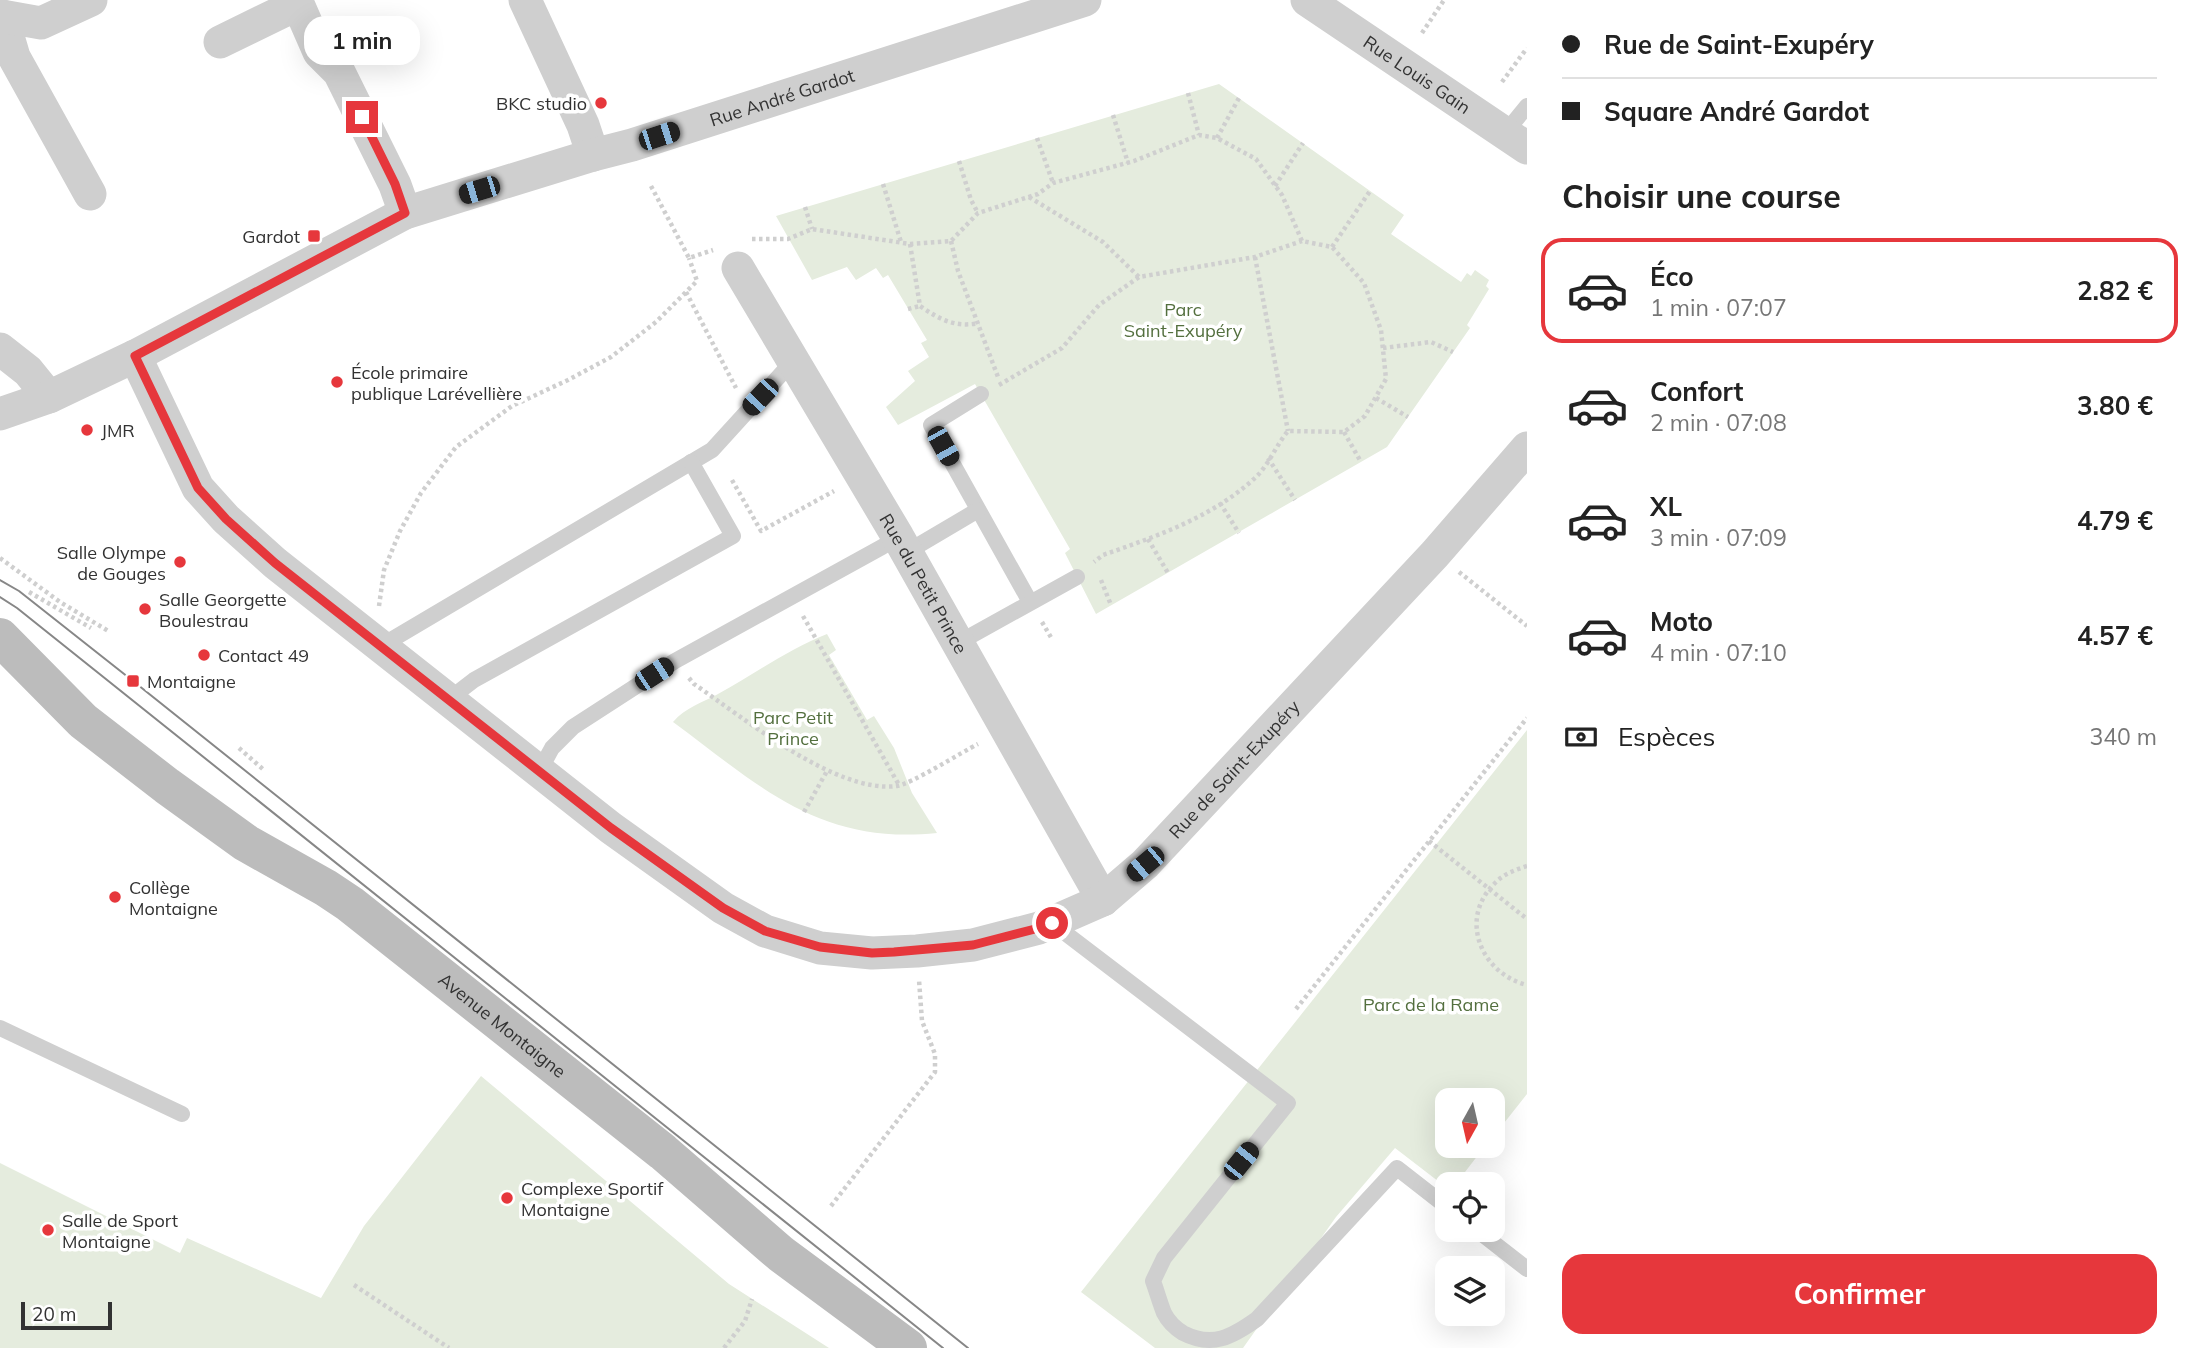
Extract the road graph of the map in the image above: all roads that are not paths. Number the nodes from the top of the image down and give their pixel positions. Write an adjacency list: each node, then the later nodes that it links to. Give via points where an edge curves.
1 (91, 0): 5 (street, via 41,23)
2 (525, 0): 9 (street)
3 (1085, 0): 9 (street, Rue André Gardot)
4 (1307, 0): 8 (street, Rue Louis Gain)
5 (1, 16): 10 (street, via 14,57)
6 (220, 42): 11 (street, via 298,4 319,52 339,72)
7 (1527, 106): 8 (lane)
8 (1516, 141)
9 (593, 155): 11 (street, Rue André Gardot)
10 (90, 194)
11 (405, 213): 14 (street, Rue André Gardot)
12 (735, 251): 15 (street, Rue du Petit Prince)
13 (0, 349): 17 (street, via 28,371)
14 (135, 356): 17 (street, Rue André Gardot); 26 (street, Rue de Saint-Exupéry, via 198,488 275,563)
15 (793, 361): 19 (lane, via 712,450); 21 (street, Rue du Petit Prince)
16 (981, 394): 20 (lane, via 931,425)
17 (18, 411)
18 (1527, 448): 31 (street, Rue de Saint-Exupéry, via 1145,864)
19 (691, 462): 26 (lane); 28 (lane, via 733,536 474,680)
20 (978, 510): 21 (lane); 23 (lane)
21 (902, 544): 25 (street, Rue du Petit Prince); 30 (lane, via 675,661 573,727 552,748)
22 (1077, 577): 23 (lane)
23 (1030, 602): 25 (lane)
24 (0, 637): 29 (main road, Avenue Montaigne)
25 (958, 643): 31 (street, Rue du Petit Prince)
26 (381, 646): 28 (street, Rue de Saint-Exupéry)
27 (0, 671): 29 (main road, Avenue Montaigne)
28 (448, 700): 30 (street, Rue de Saint-Exupéry)
29 (83, 720): 38 (main road, Avenue Montaigne, via 246,843 326,888 387,932 663,1152 781,1254)
30 (540, 770): 32 (street, Rue de Saint-Exupéry, via 611,828 723,908 765,931 809,944 872,953 973,945)
31 (1103, 900): 32 (street, Rue de Saint-Exupéry)
32 (1052, 923): 35 (lane, via 1287,1103 1164,1258 1153,1282 1176,1329 1195,1341 1212,1343 1237,1334 1257,1319 1397,1168)
33 (0, 1028): 34 (lane)
34 (181, 1114)
35 (1435, 1198)
36 (1492, 1242): 37 (lane)
37 (1527, 1269)
38 (908, 1348)

